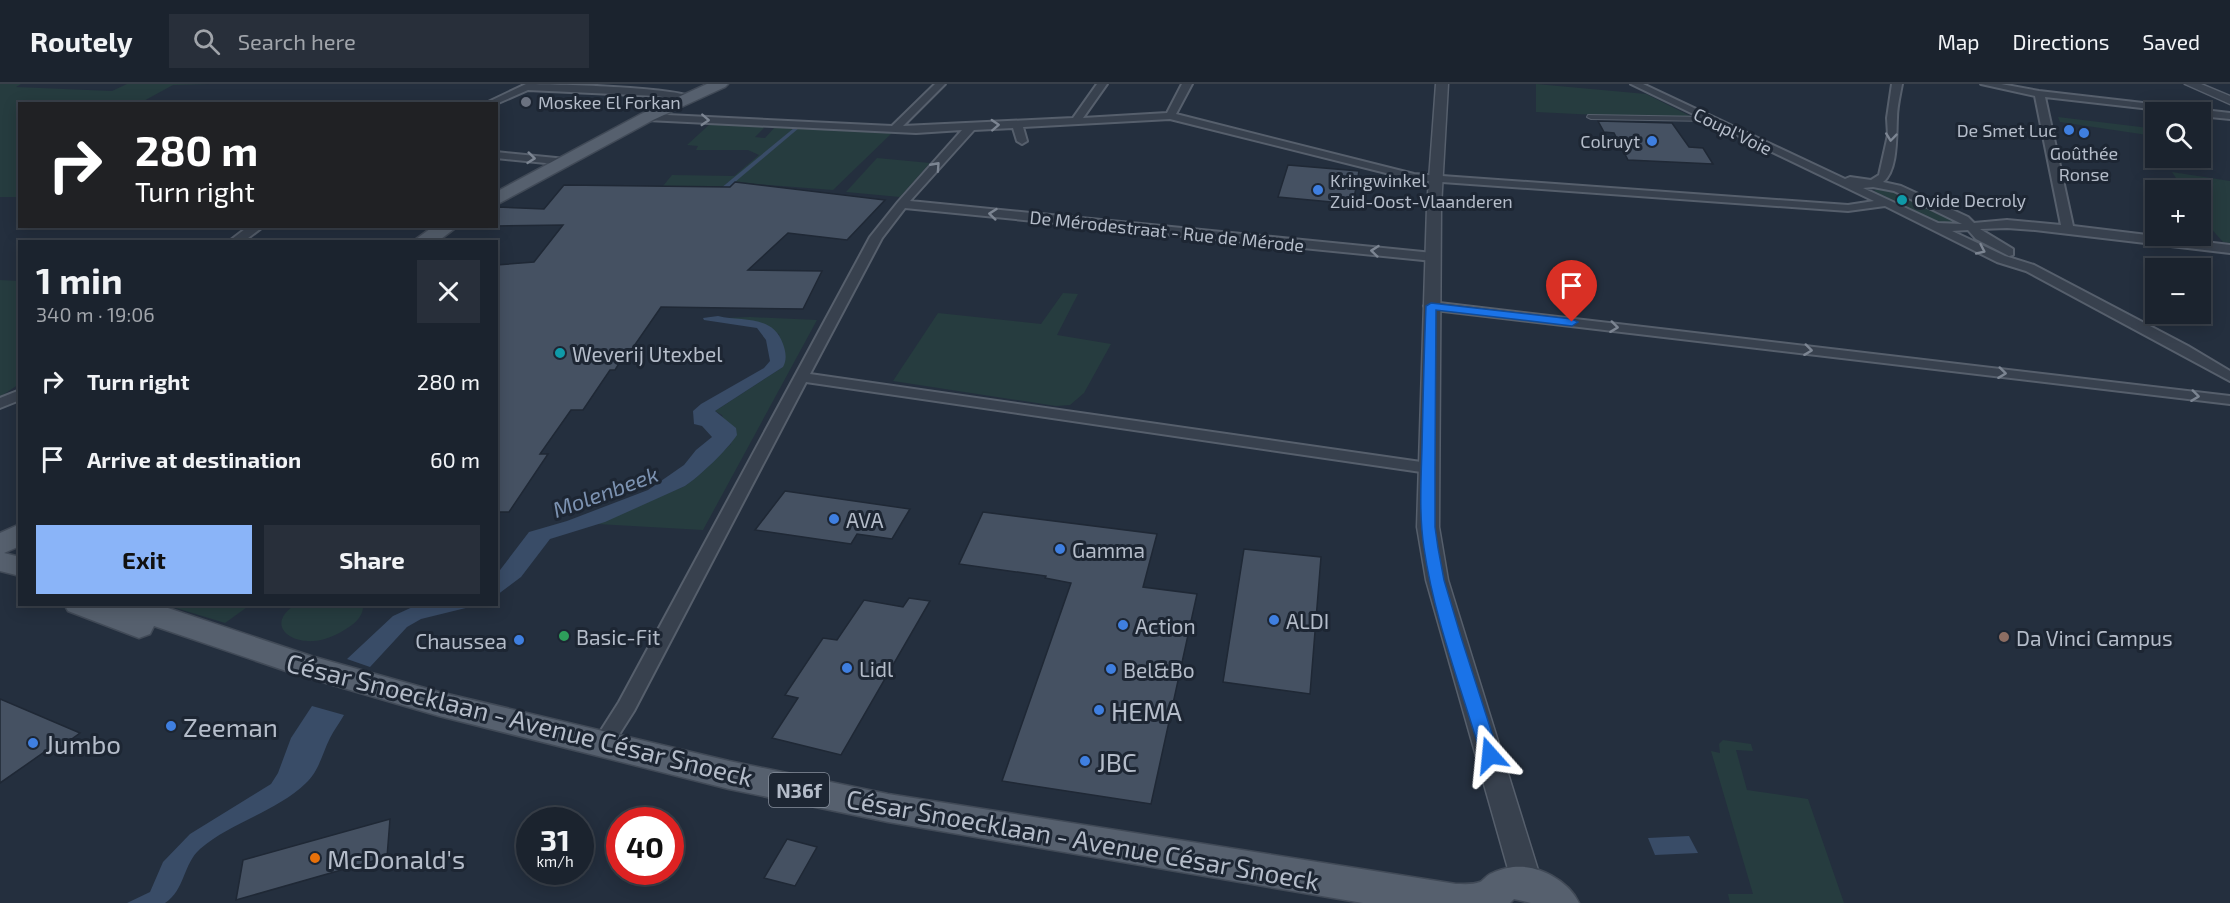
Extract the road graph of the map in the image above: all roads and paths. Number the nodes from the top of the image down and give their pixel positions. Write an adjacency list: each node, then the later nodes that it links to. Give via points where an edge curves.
1 (720, 84): 12 (main road)
2 (940, 84): 25 (street)
3 (1102, 84): 22 (street)
4 (1187, 84): 17 (street)
5 (1442, 84): 30 (street)
6 (1636, 84): 21 (street, Coupl'Voie)
7 (1897, 84): 31 (street, one-way to 31, via 1893,135 1884,176)
8 (1986, 84): 11 (street)
9 (2191, 84): 13 (street)
10 (530, 86): 12 (street); 14 (street)
11 (2039, 94): 15 (street); 42 (street)
12 (689, 98): 19 (main road)
13 (2230, 100)
14 (493, 102)
15 (2145, 107)
16 (2211, 114): 18 (street)
17 (1170, 116): 22 (street); 30 (street, via 1414,177)
18 (2230, 116)
19 (647, 117): 25 (street, one-way to 25); 28 (main road)
20 (1591, 117): 21 (street)
21 (1708, 119): 29 (street, Coupl'Voie)
22 (1077, 120): 23 (street)
23 (1017, 124): 24 (street, one-way to 23); 26 (street)
24 (970, 127): 25 (street); 35 (street, one-way to 24)
25 (895, 129)
26 (1022, 141)
27 (498, 154): 28 (street, one-way to 28)
28 (566, 162): 33 (main road)
29 (1831, 177): 31 (street, Coupl'Voie); 32 (street, Coupl'Voie)
30 (1436, 179): 34 (street, via 1848,208); 46 (street)
31 (1873, 183): 32 (street); 36 (street, Coupl'Voie, via 1897,188)
32 (1862, 190): 34 (street, Coupl'Voie)
33 (498, 199)
34 (1885, 203): 39 (street, Coupl'Voie)
35 (902, 204): 46 (street, De Mérodestraat - Rue de Mérode, one-way to 35); 49 (street, via 876,237)
36 (1952, 213): 37 (street); 38 (street)
37 (2008, 224): 38 (street); 42 (street)
38 (1968, 225): 39 (street, via 1955,229); 47 (street)
39 (1935, 226): 47 (street, Coupl'Voie, one-way to 47, via 2001,259)
40 (255, 228): 43 (street)
41 (446, 228): 44 (main road)
42 (2068, 231): 45 (street)
43 (237, 240)
44 (425, 240)
45 (2230, 249)
46 (1433, 257): 48 (street)
47 (2030, 268): 50 (street)
48 (1431, 306): 52 (street, one-way to 52); 54 (street)
49 (801, 377): 54 (street); 65 (street, via 627,706)
50 (2230, 377)
51 (18, 395): 53 (street)
52 (2230, 400)
53 (0, 404)
54 (1428, 468): 66 (street, via 1428,527 1437,580)
55 (18, 525): 56 (main road)
56 (0, 533)
57 (18, 533): 58 (main road)
58 (0, 545)
59 (0, 561): 60 (main road)
60 (18, 566)
61 (0, 579): 62 (main road)
62 (18, 584)
63 (83, 606): 68 (main road, César Snoecklaan - Avenue César Snoeck / N36f, via 193,647 410,712 651,773 880,823)
64 (128, 606): 65 (main road, César Snoecklaan - Avenue César Snoeck / N36f, via 303,665)
65 (602, 746): 67 (main road, César Snoecklaan - Avenue César Snoeck / N36f, via 898,810 1456,901)
66 (1527, 883): 67 (main road, via 1510,884 1496,892); 69 (main road, via 1545,890)
67 (1492, 901)
68 (1368, 903)
69 (1560, 903)

